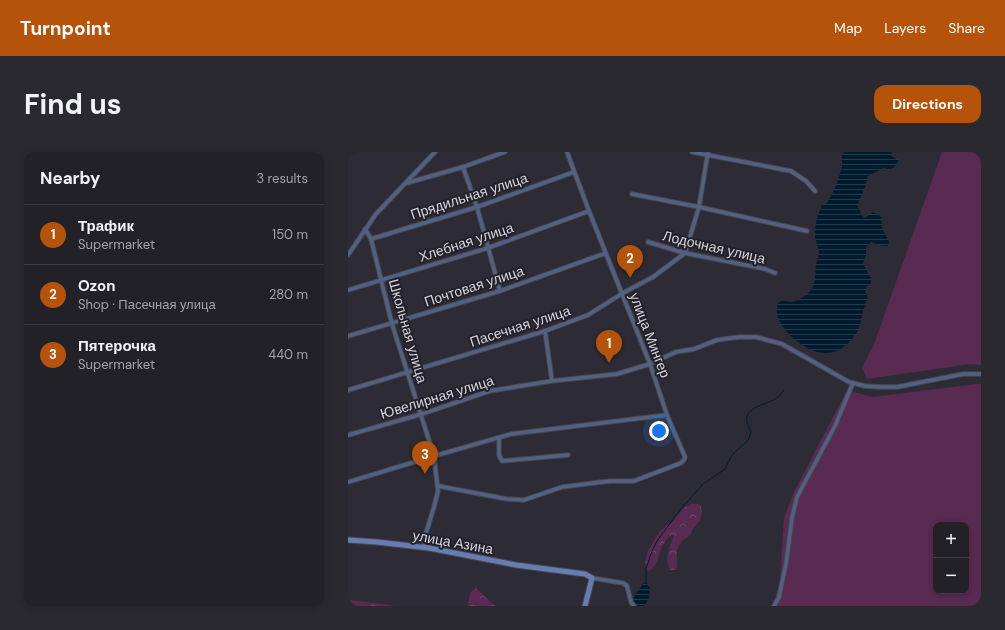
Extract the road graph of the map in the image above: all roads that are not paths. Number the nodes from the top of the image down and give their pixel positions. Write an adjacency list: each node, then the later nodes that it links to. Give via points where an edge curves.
1 (435, 152): 8 (street)
2 (505, 152): 6 (street)
3 (567, 152): 7 (street, улица Мингер)
4 (692, 152): 5 (street)
5 (707, 154): 9 (street, via 791,171 806,181); 12 (street)
6 (464, 167): 8 (street); 11 (street)
7 (574, 172): 11 (street, Прядильная улица); 13 (street, улица Мингер)
8 (406, 183): 14 (street)
9 (814, 191)
10 (632, 194): 12 (street)
11 (477, 207): 16 (street, Прядильная улица); 18 (street)
12 (699, 207): 15 (street); 20 (street)
13 (589, 211): 18 (street, Хлебная улица); 19 (street, улица Мингер)
14 (365, 229): 16 (street, Школьная улица); 21 (street)
15 (807, 231)
16 (370, 239): 23 (street, Школьная улица)
17 (648, 242): 20 (street, Лодочная улица)
18 (488, 248): 23 (street, Хлебная улица); 25 (street)
19 (606, 253): 25 (street, Почтовая улица); 26 (street, улица Мингер)
20 (685, 253): 22 (street, Лодочная улица); 26 (street, Пасечная улица, via 653,276)
21 (348, 256)
22 (775, 273)
23 (382, 280): 24 (street, Хлебная улица); 27 (street, Школьная улица)
24 (348, 290)
25 (500, 291): 27 (street, Почтовая улица)
26 (622, 293): 28 (street, Пасечная улица, via 588,315); 30 (street, улица Мингер)
27 (392, 324): 29 (street, Почтовая улица); 31 (street, Школьная улица)
28 (545, 331): 31 (street, Пасечная улица); 33 (street)
29 (348, 336)
30 (650, 364): 33 (street, Ювелирная улица, via 616,374); 34 (street, Ювелирная улица, via 676,352 694,349 717,340 740,336 756,337 782,344); 37 (street, улица Мингер)
31 (408, 373): 35 (street, Пасечная улица); 36 (street, Школьная улица)
32 (981, 374): 34 (street, Ювелирная улица, via 963,374 897,387)
33 (552, 381): 36 (street, Ювелирная улица, via 490,391)
34 (853, 383): 49 (street, via 835,426 797,497 779,598)
35 (348, 390)
36 (422, 414): 38 (street, Ювелирная улица); 40 (street, Школьная улица)
37 (667, 415): 39 (street, via 511,434); 43 (street, улица Мингер, via 685,456 684,460 634,481 562,487 524,500)
38 (348, 435)
39 (498, 438): 40 (street); 41 (street, via 502,461)
40 (434, 456): 42 (street); 43 (street, Школьная улица)
41 (568, 456)
42 (348, 482)
43 (438, 486): 45 (street, Школьная улица)
44 (348, 540): 45 (street, улица Азина)
45 (423, 548): 46 (street, улица Азина, via 516,565 585,574)
46 (592, 578): 47 (street); 48 (street, via 623,583 627,586)
47 (585, 606)
48 (634, 606)
49 (774, 606)

